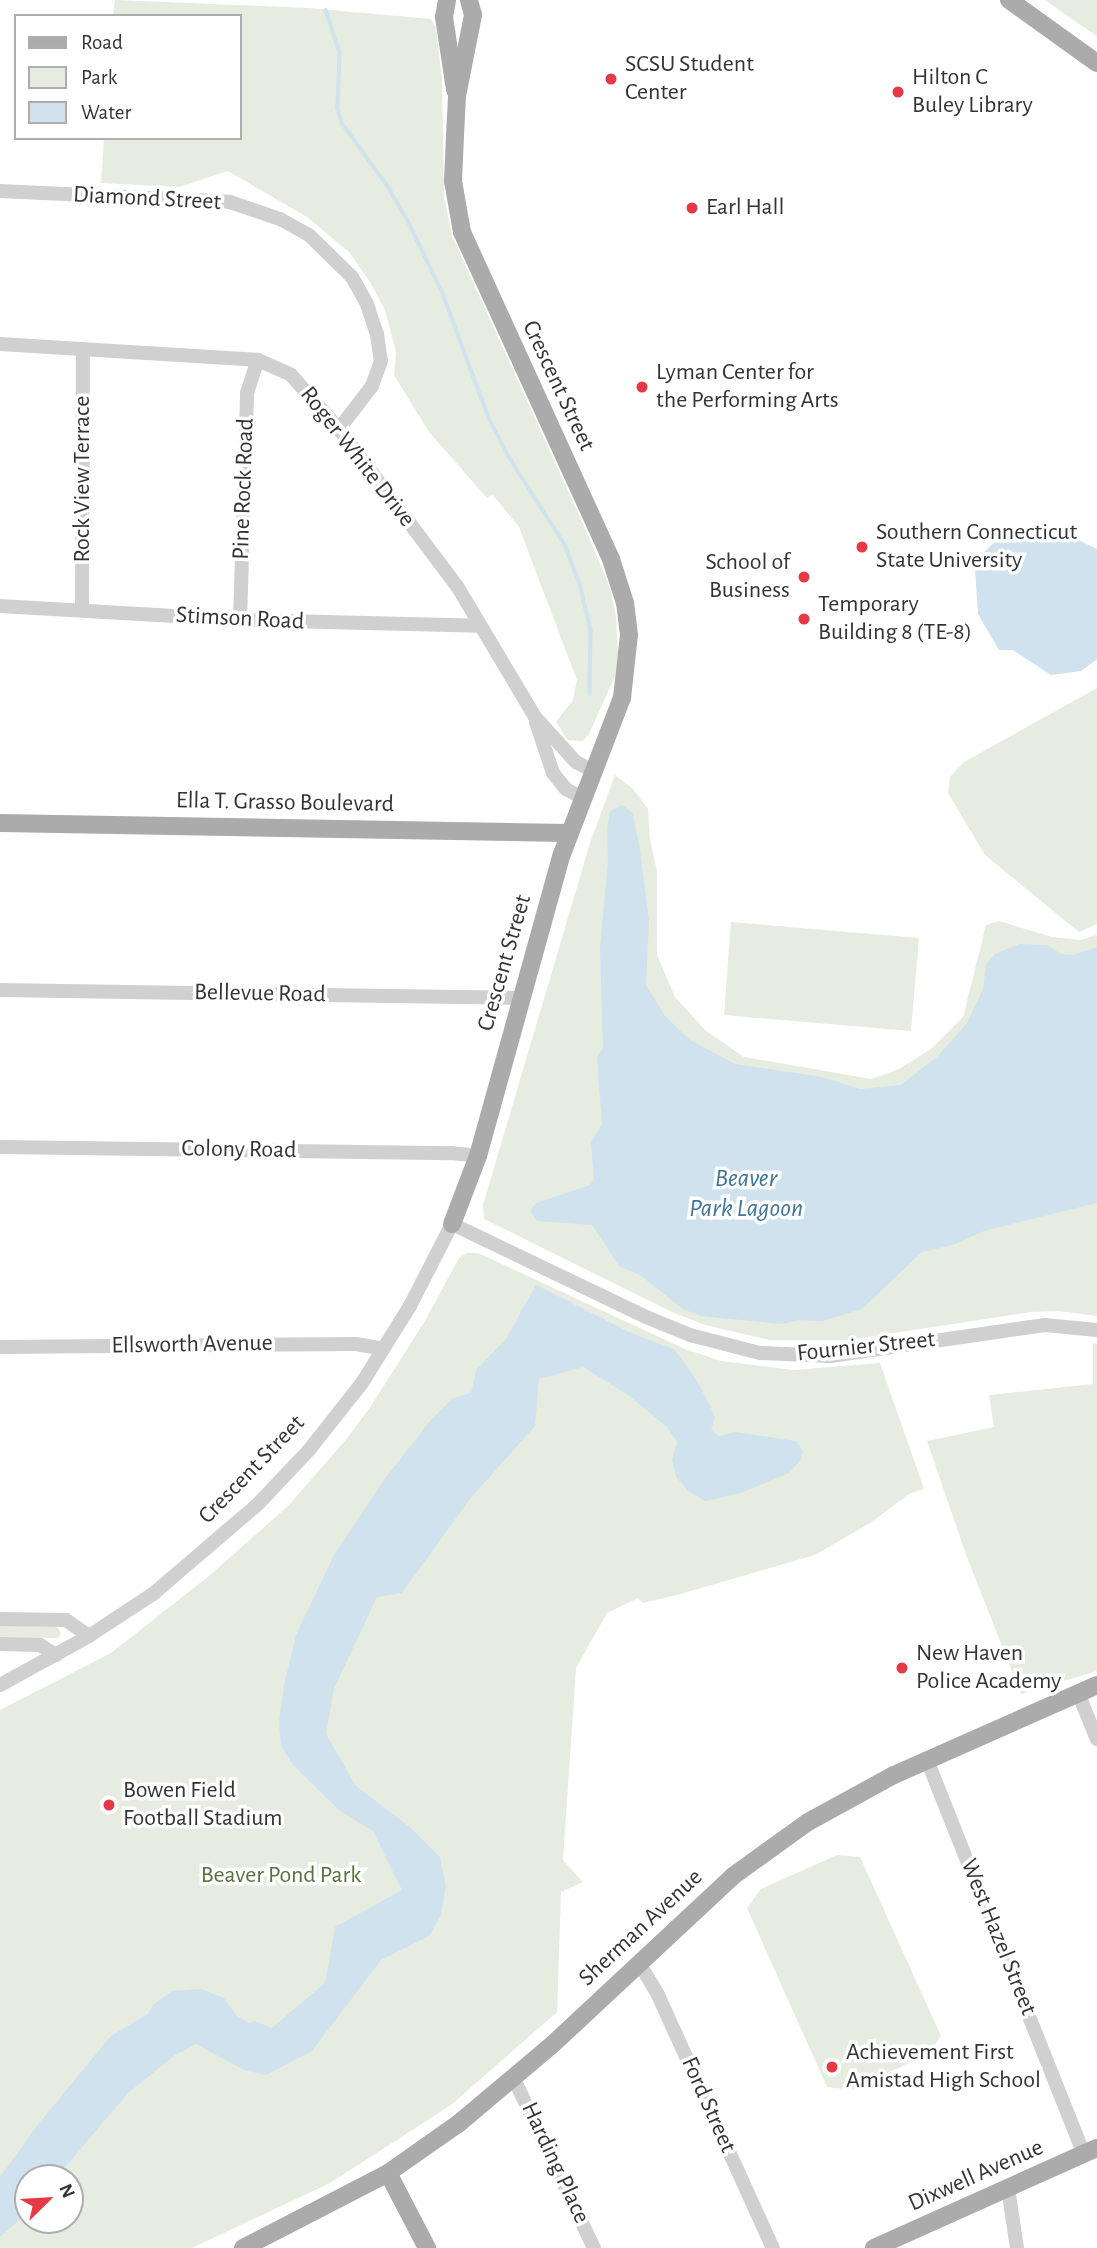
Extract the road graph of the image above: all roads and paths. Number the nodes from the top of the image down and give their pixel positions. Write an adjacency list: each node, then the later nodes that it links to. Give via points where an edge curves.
1 (447, 0): 7 (main road, Crescent Street, via 444,17)
2 (469, 0): 7 (main road, Crescent Street, via 473,15)
3 (994, 0): 5 (main road)
4 (1009, 0): 5 (main road)
5 (1047, 27): 6 (main road)
6 (1097, 63)
7 (457, 96): 18 (main road, Crescent Street, via 453,181 462,232 611,559 625,603 629,635 626,679)
8 (0, 191): 12 (street, Diamond Street, via 230,202 280,219 309,235 352,277 377,334 381,361 372,386)
9 (0, 344): 10 (street, Roger White Drive)
10 (83, 349): 11 (street, Roger White Drive); 14 (street, Rock View Terrace)
11 (258, 360): 12 (street, Roger White Drive, via 291,375); 15 (street, Pine Rock Road, via 247,393)
12 (339, 429): 16 (street, Roger White Drive, via 457,586)
13 (0, 606): 14 (street, Stimson Road)
14 (82, 610): 15 (street, Stimson Road)
15 (240, 620): 16 (street, Stimson Road)
16 (480, 626): 17 (street, Roger White Drive)
17 (535, 717): 18 (street, Roger White Drive, via 576,762); 19 (street, Roger White Drive, via 553,773 566,789)
18 (593, 771): 19 (main road, Crescent Street)
19 (582, 798): 21 (main road, Crescent Street)
20 (0, 823): 21 (main road, Ella T. Grasso Boulevard)
21 (569, 832): 23 (main road, Crescent Street)
22 (0, 990): 23 (street, Bellevue Road)
23 (521, 998): 25 (main road, Crescent Street)
24 (0, 1147): 25 (street, Colony Road)
25 (478, 1156): 26 (main road, Crescent Street)
26 (452, 1224): 27 (street, Fournier Street, via 646,1317 690,1335 760,1353 830,1356 1045,1325); 29 (street, Crescent Street)
27 (1097, 1330)
28 (0, 1347): 29 (street, Ellsworth Avenue, via 356,1344)
29 (383, 1349): 31 (street, Crescent Street, via 342,1410 239,1524 153,1594)
30 (0, 1619): 31 (street, via 66,1620)
31 (89, 1636): 33 (street, Crescent Street)
32 (0, 1644): 33 (street, via 40,1645)
33 (56, 1655): 34 (street, Crescent Street)
34 (0, 1685)
35 (1097, 1685): 36 (main road, Sherman Avenue)
36 (1078, 1693): 37 (street); 38 (main road, Sherman Avenue)
37 (1097, 1739)
38 (927, 1760): 39 (main road, Sherman Avenue, via 869,1787 780,1841 733,1876); 41 (street, West Hazel Street)
39 (639, 1963): 40 (main road, Sherman Avenue); 47 (street, Ford Street, via 658,1995)
40 (514, 2079): 42 (main road, Sherman Avenue); 46 (street, Harding Place)
41 (1091, 2151): 43 (main road, Dixwell Avenue)
42 (388, 2173): 44 (main road, Sherman Avenue); 45 (main road)
43 (1008, 2188): 48 (main road, Dixwell Avenue); 49 (street)
44 (243, 2248)
45 (427, 2248)
46 (594, 2248)
47 (773, 2248)
48 (874, 2248)
49 (1017, 2248)

